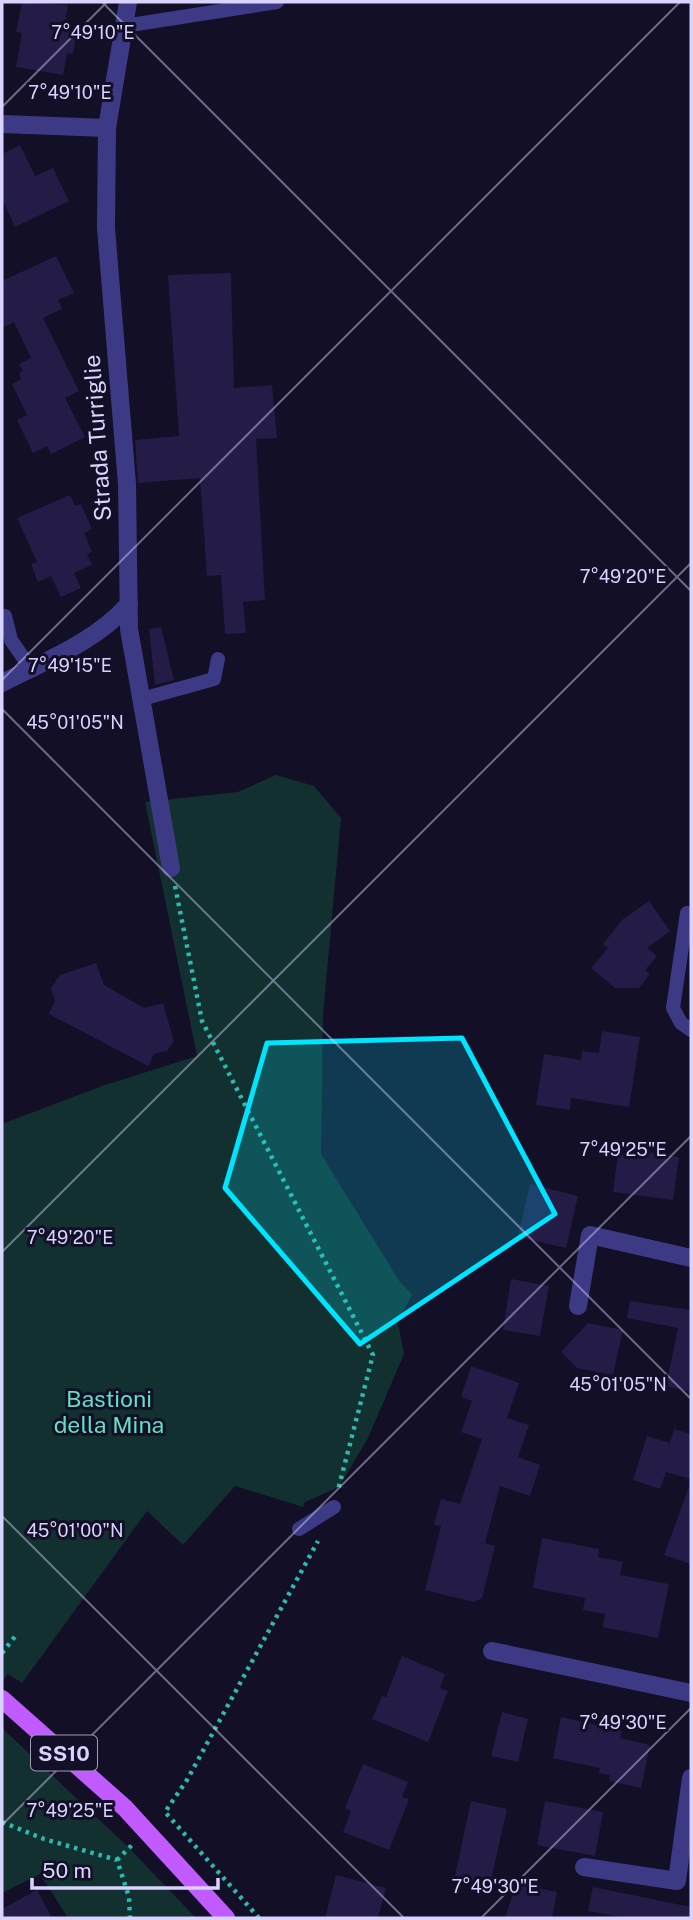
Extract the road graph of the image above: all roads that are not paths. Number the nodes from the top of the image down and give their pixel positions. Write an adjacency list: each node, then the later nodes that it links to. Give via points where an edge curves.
1 (128, 2): 3 (street, Strada Turriglie)
2 (277, 2): 3 (lane)
3 (124, 26): 5 (street, Strada Turriglie)
4 (2, 124): 5 (street)
5 (107, 128): 6 (street, Strada Turriglie, via 106,228 127,484)
6 (129, 604): 10 (street, via 93,637); 12 (street, Strada Turriglie)
7 (5, 616): 8 (lane)
8 (6, 643): 10 (lane)
9 (218, 659): 12 (lane, via 214,679)
10 (31, 668): 11 (street)
11 (2, 683)
12 (142, 699): 13 (street, Strada Turriglie)
13 (171, 868)
14 (687, 914): 15 (lane, via 673,1008)
15 (691, 1030)
16 (691, 1258): 17 (street, via 590,1235)
17 (578, 1306)
18 (334, 1507): 19 (lane)
19 (299, 1529)
20 (492, 1651): 21 (street)
21 (691, 1693)
22 (2, 1699): 25 (main road, SS10, via 125,1808)
23 (691, 1778): 24 (street, via 677,1881)
24 (584, 1867)
25 (226, 1918)

